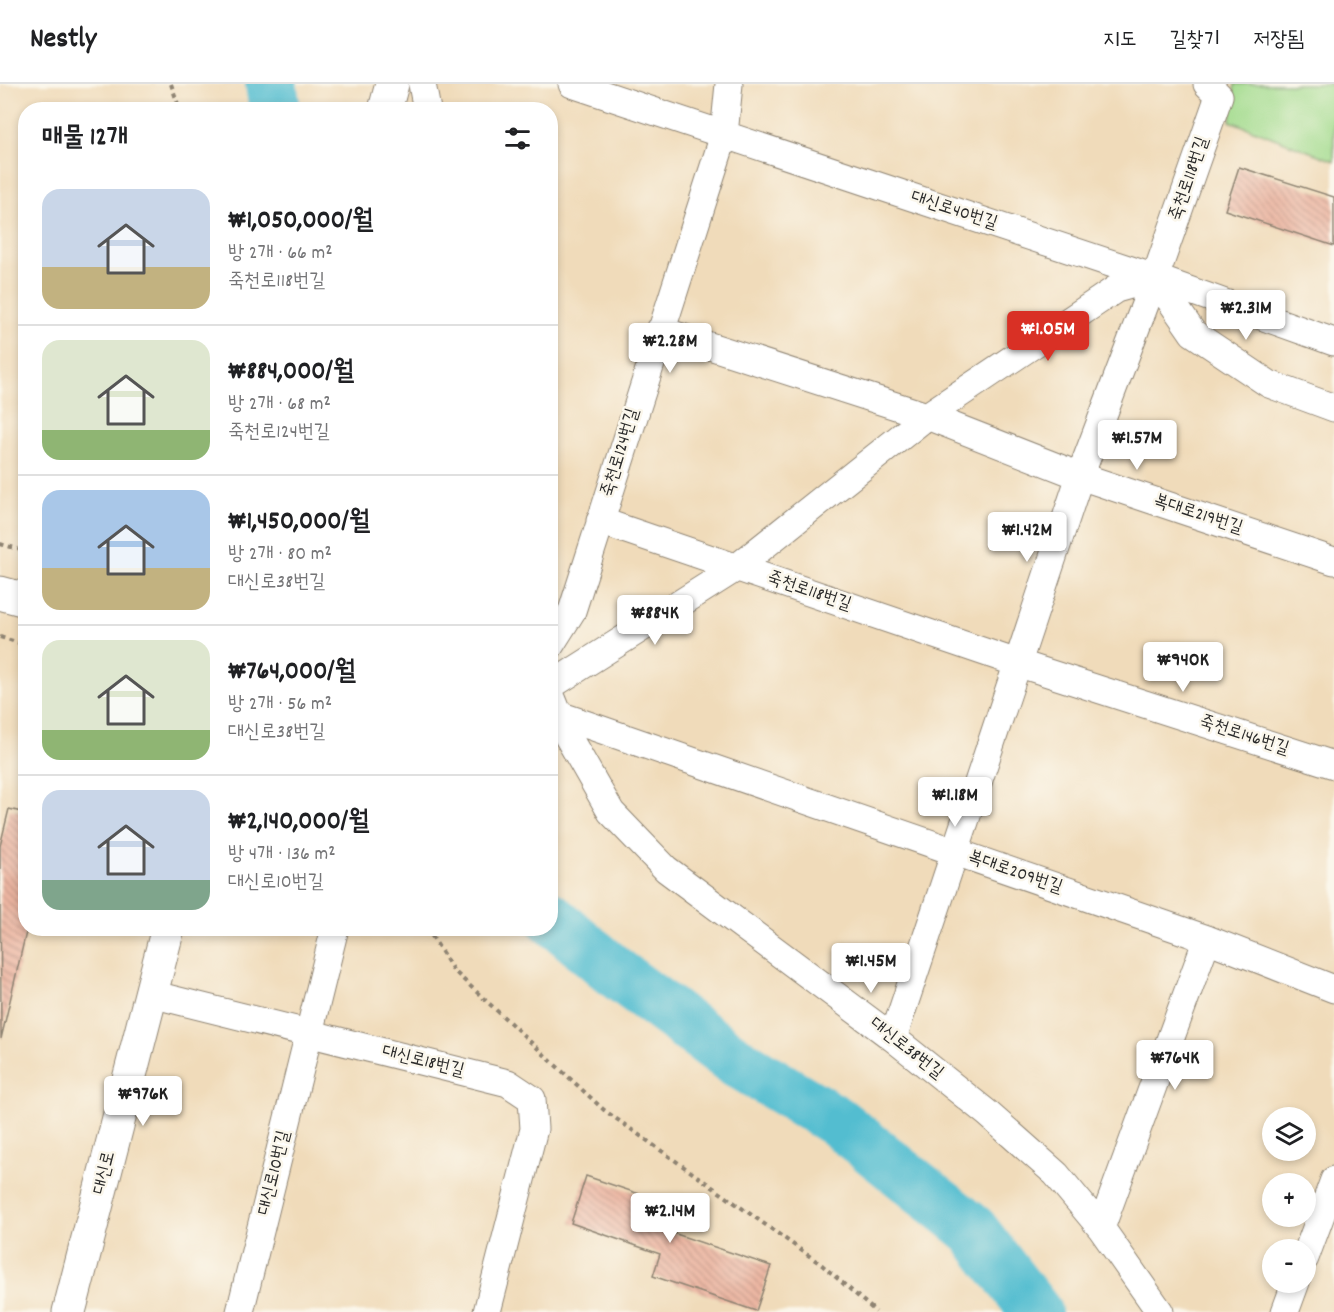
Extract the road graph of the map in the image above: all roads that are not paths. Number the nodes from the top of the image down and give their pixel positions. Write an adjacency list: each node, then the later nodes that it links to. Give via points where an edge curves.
1 (392, 84): 6 (street)
2 (422, 84): 7 (street)
3 (572, 84): 8 (street, 대신로40번길)
4 (729, 84): 8 (street, 죽천로124번길)
5 (1207, 84): 9 (street, 죽천로118번길, via 1219,96)
6 (388, 102)
7 (425, 102)
8 (724, 135): 9 (street, 대신로40번길); 10 (street, 죽천로124번길)
9 (1155, 278): 11 (street, 대신로40번길); 12 (street, via 1193,333 1269,384); 13 (street, via 1116,289); 14 (street, 죽천로118번길)
10 (660, 330): 13 (street, 복대로219번길); 15 (street, 죽천로124번길)
11 (1334, 342)
12 (1334, 408)
13 (927, 416): 14 (street, 복대로219번길); 17 (street)
14 (1080, 476): 16 (street, 복대로219번길); 21 (street, 죽천로118번길)
15 (600, 521): 17 (street, 죽천로118번길); 20 (street, 죽천로124번길, via 572,611)
16 (1334, 561)
17 (736, 568): 21 (street, 죽천로118번길); 22 (street)
18 (0, 593): 19 (street)
19 (18, 598)
20 (558, 633)
21 (1017, 663): 25 (street, 죽천로146번길); 26 (street, 죽천로118번길)
22 (558, 681)
23 (558, 705): 26 (street, 복대로209번길)
24 (558, 712): 33 (street, 대신로38번길, via 611,812 666,869)
25 (1334, 765)
26 (954, 852): 29 (street, 복대로209번길); 33 (street, 죽천로118번길)
27 (166, 936): 31 (street, 대신로)
28 (333, 936): 32 (street)
29 (1207, 939): 30 (street, 복대로209번길); 35 (street)
30 (1334, 989)
31 (152, 994): 32 (street, 대신로18번길); 38 (street, 대신로)
32 (310, 1033): 39 (street, 대신로10번길); 40 (street, 대신로18번길, via 508,1083 532,1099 534,1129)
33 (893, 1038): 35 (street, 대신로38번길, via 1056,1174)
34 (1334, 1180): 36 (street)
35 (1101, 1228): 41 (street, 대신로38번길)
36 (1312, 1239)
37 (1292, 1293): 42 (street)
38 (69, 1312)
39 (240, 1312)
40 (487, 1312)
41 (1160, 1312)
42 (1285, 1312)

